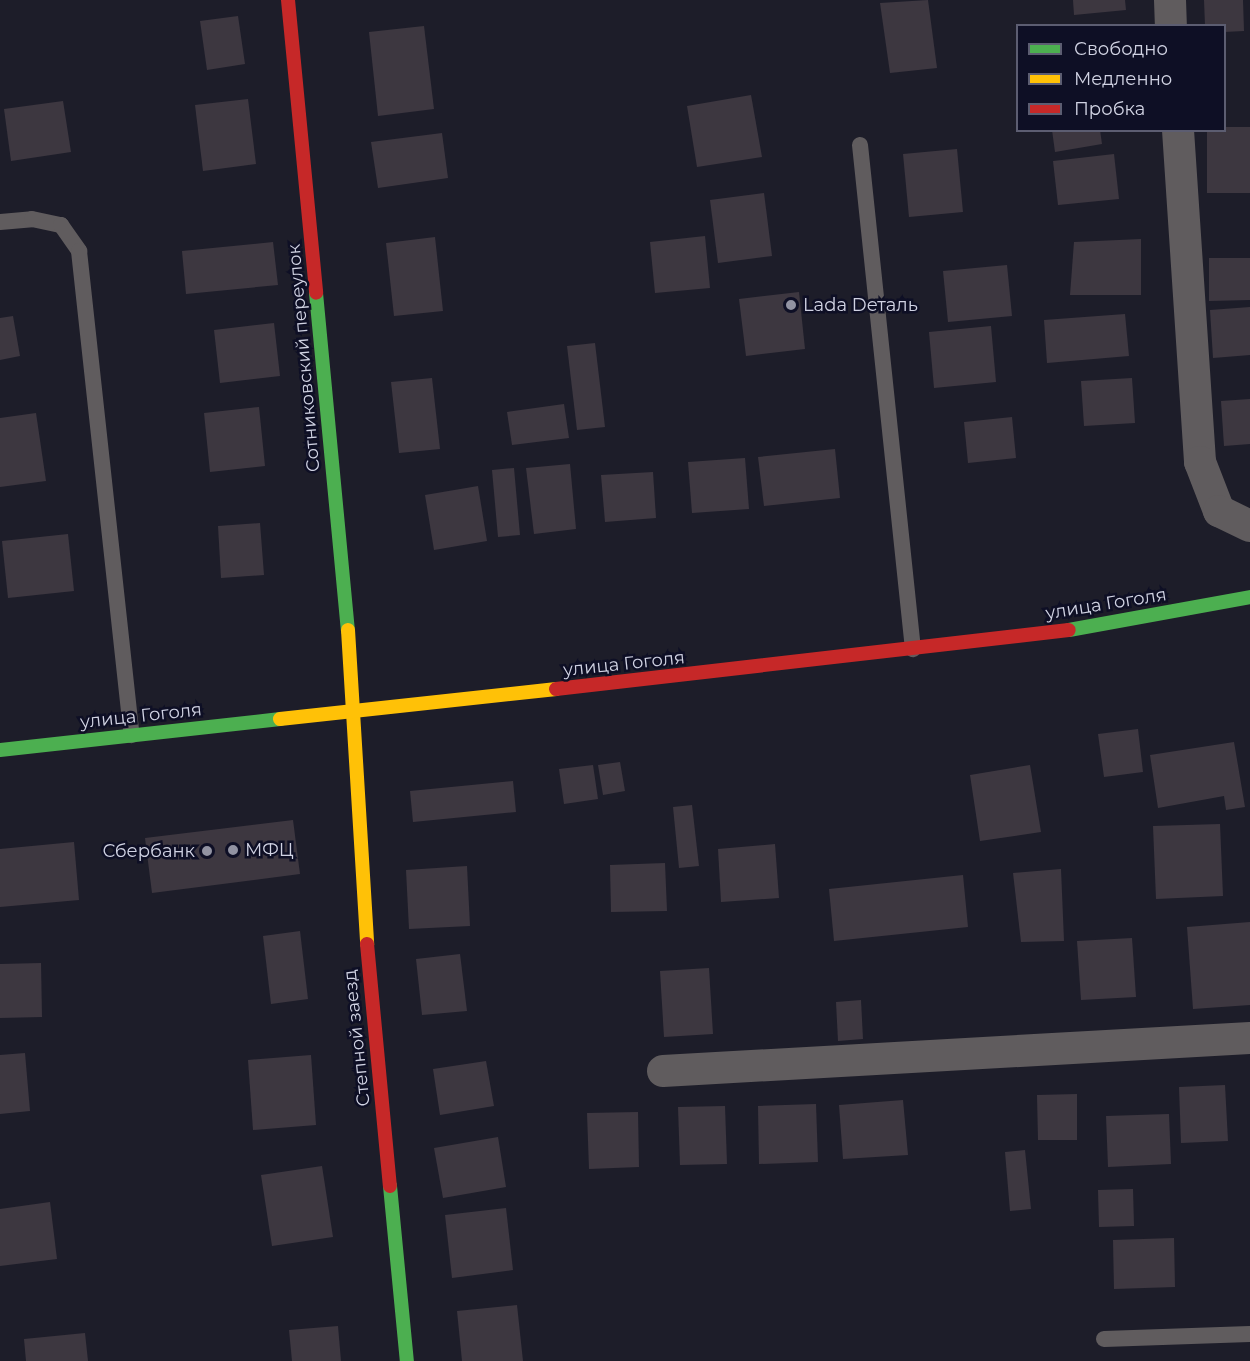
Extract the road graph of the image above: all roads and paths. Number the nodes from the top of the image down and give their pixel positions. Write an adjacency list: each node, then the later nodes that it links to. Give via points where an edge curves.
1 (288, 0): 10 (street, Сотниковский переулок)
2 (1170, 0): 3 (street)
3 (1171, 24)
4 (1178, 132): 7 (street, via 1200,462 1219,511)
5 (860, 145): 9 (lane)
6 (0, 222): 11 (lane, via 32,219 61,225 79,251)
7 (1250, 526)
8 (1250, 597): 9 (street, улица Гоголя, via 1098,626)
9 (913, 649): 10 (street, улица Гоголя)
10 (357, 712): 11 (street, улица Гоголя); 17 (street, Степной заезд, via 361,886)
11 (132, 735): 12 (street, улица Гоголя)
12 (0, 750)
13 (1250, 1038): 14 (street)
14 (663, 1071)
15 (1250, 1334): 16 (lane)
16 (1104, 1339)
17 (407, 1361)

